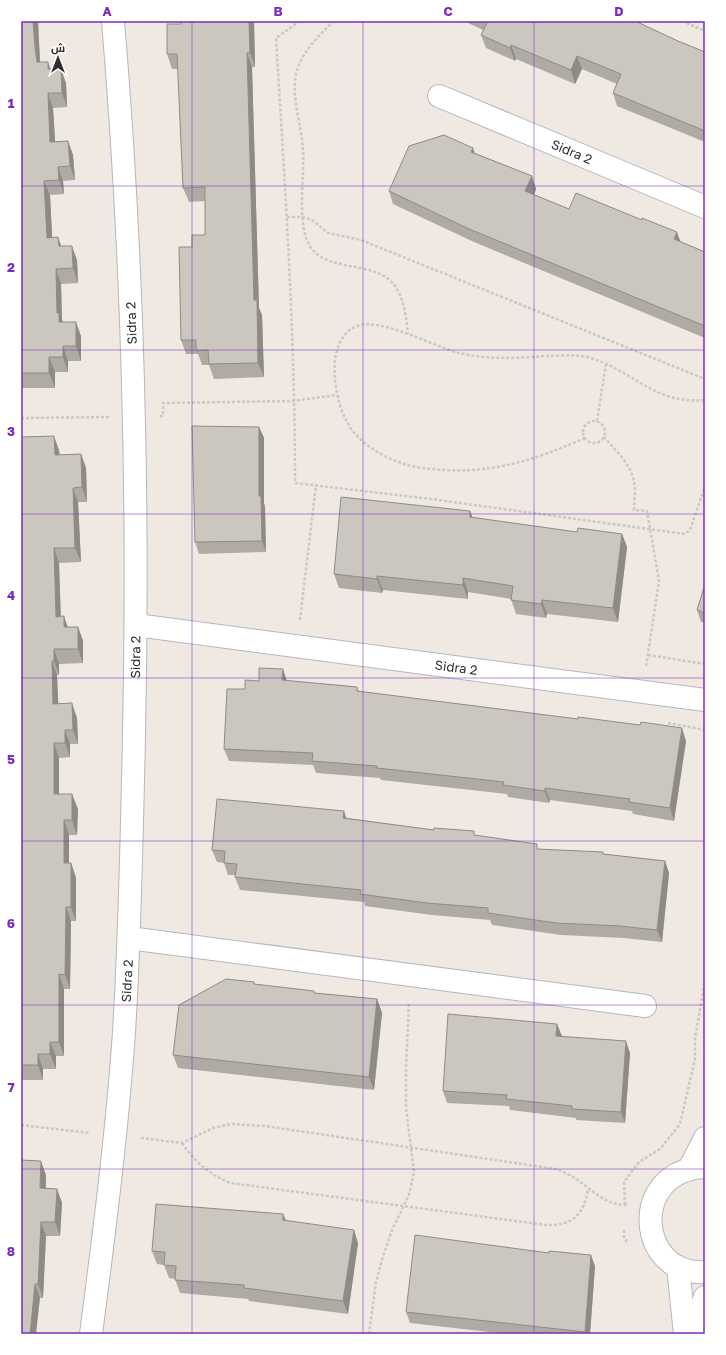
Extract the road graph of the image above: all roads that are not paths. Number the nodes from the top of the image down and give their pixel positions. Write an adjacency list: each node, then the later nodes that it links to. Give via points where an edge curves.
1 (113, 21): 4 (street, Sidra 2, via 130,275)
2 (439, 96): 3 (street, Sidra 2)
3 (705, 207)
4 (136, 625): 5 (street, Sidra 2); 6 (street, Sidra 2)
5 (705, 700)
6 (129, 938): 7 (street); 13 (street, Sidra 2, via 124,1036)
7 (645, 1006)
8 (705, 1138): 9 (street)
9 (697, 1168): 10 (street, via 677,1174 667,1181 653,1202 650,1220 653,1239 662,1255)
10 (678, 1267): 11 (street); 14 (street)
11 (705, 1272)
12 (705, 1297): 15 (street)
13 (91, 1334)
14 (685, 1334)
15 (692, 1334)

